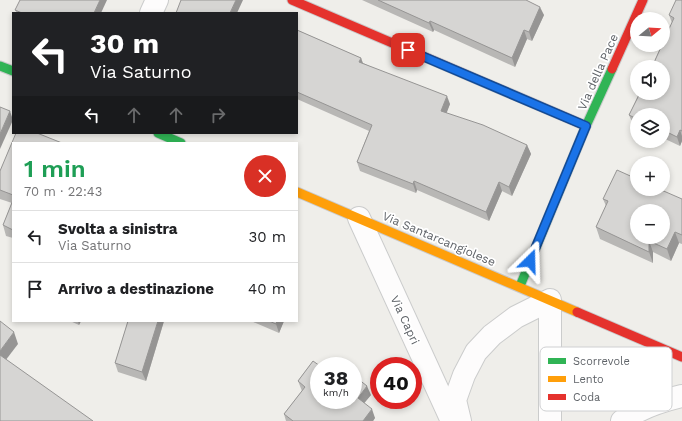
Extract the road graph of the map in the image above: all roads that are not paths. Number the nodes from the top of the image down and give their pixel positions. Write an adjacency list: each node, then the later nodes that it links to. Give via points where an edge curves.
1 (157, 0): 4 (street)
2 (292, 0): 7 (street)
3 (643, 0): 7 (street, Via della Pace)
4 (151, 12)
5 (0, 66): 6 (street)
6 (12, 71)
7 (586, 126): 12 (street, Via della Pace)
8 (160, 134): 9 (street)
9 (179, 142)
10 (298, 192): 11 (street, Via Santarcangiolese)
11 (359, 218): 12 (street, Via Santarcangiolese); 21 (street, Via Capri)
12 (520, 286): 13 (street, Via Santarcangiolese)
13 (550, 300): 14 (street); 15 (street, Via Santarcangiolese); 22 (street, via 516,317 476,352 455,400)
14 (550, 347)
15 (659, 347)
16 (672, 353): 17 (street, Via Santarcangiolese)
17 (682, 357)
18 (682, 396): 19 (street)
19 (672, 398)
20 (639, 411): 23 (street)
21 (452, 421)
22 (460, 421)
23 (622, 421)

